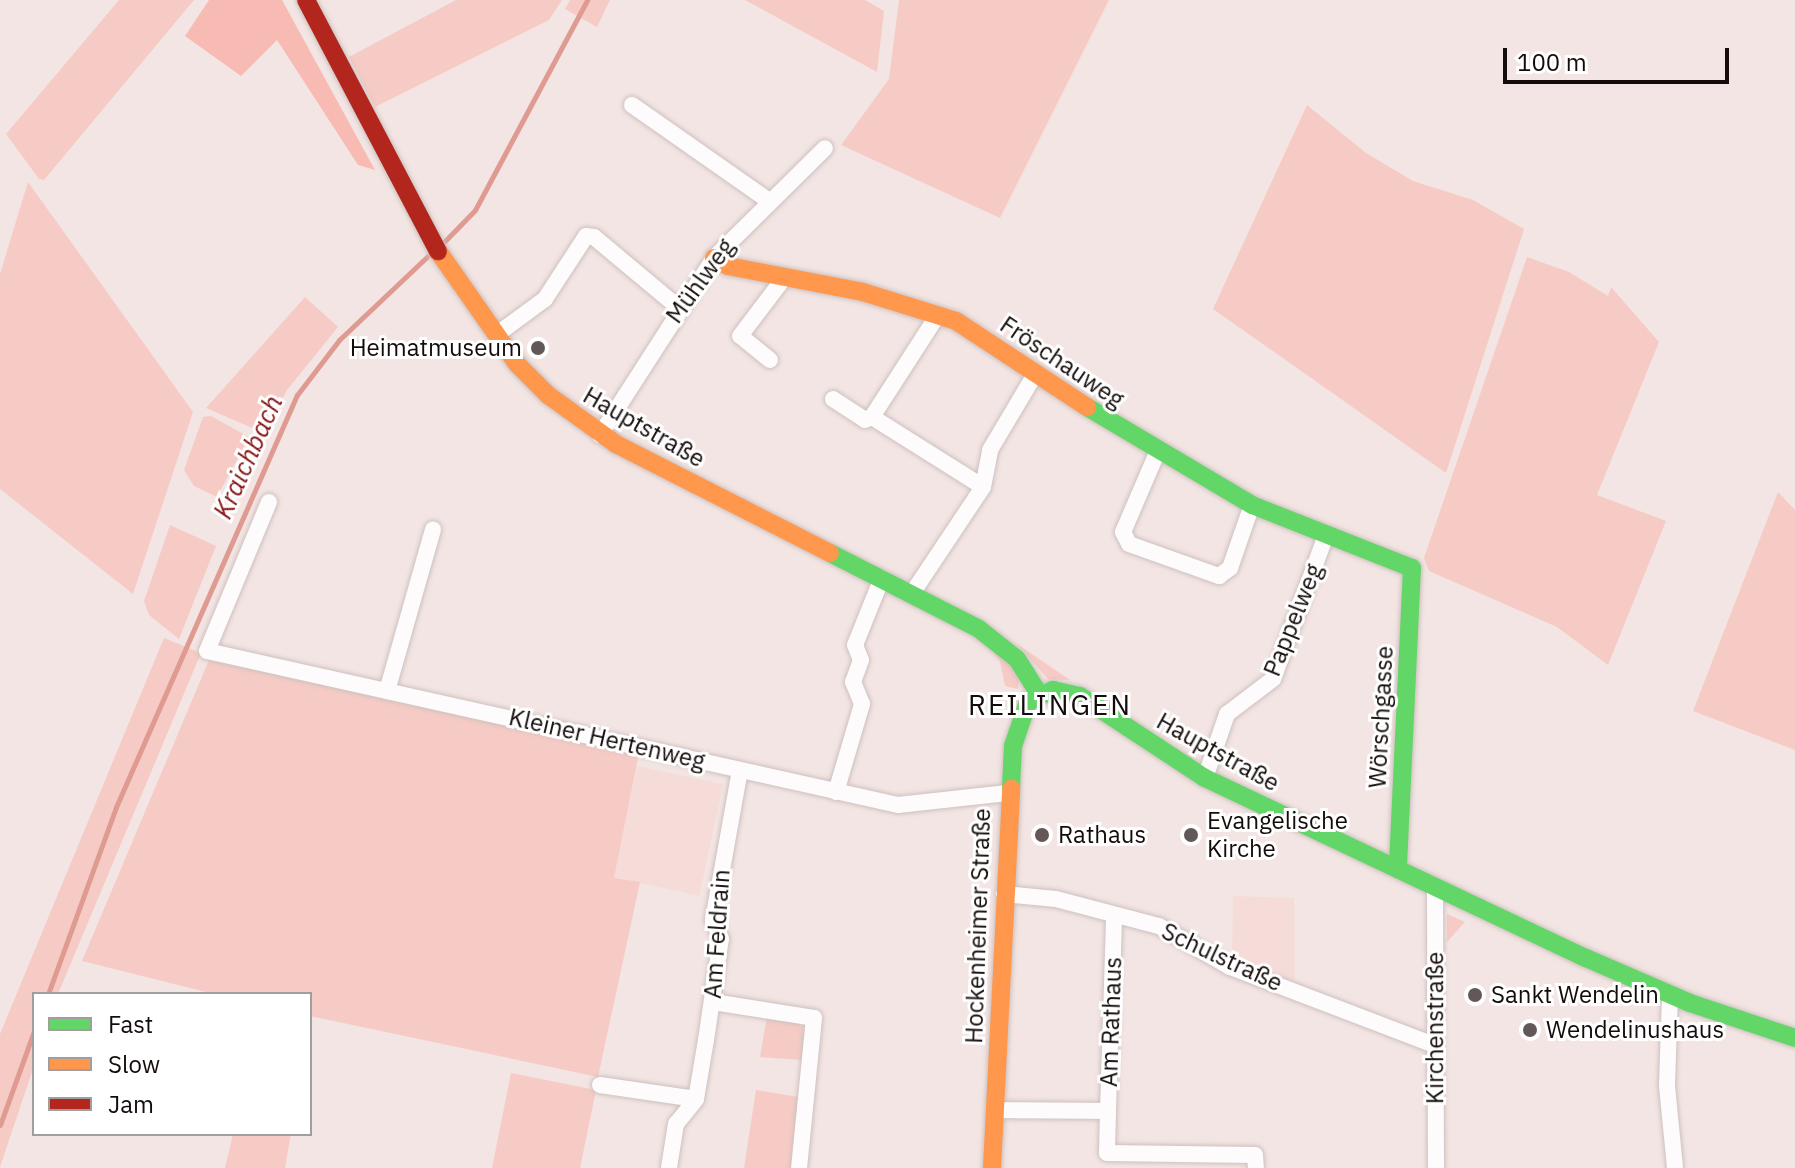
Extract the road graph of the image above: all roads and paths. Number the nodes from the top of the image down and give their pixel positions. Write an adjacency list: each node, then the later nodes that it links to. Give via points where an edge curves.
1 (306, 0): 9 (street, Hauptstraße, via 421,227)
2 (632, 105): 4 (street)
3 (825, 148): 4 (street, Mühlweg)
4 (769, 201): 5 (street, Mühlweg)
5 (714, 258): 6 (street, Fröschauweg); 7 (street, Mühlweg)
6 (784, 278): 8 (street, Fröschauweg, via 863,292); 10 (street, via 740,336)
7 (679, 308): 9 (street, via 594,237 586,236 534,310); 14 (street, Mühlweg)
8 (937, 316): 11 (street, Fröschauweg, via 1005,351); 13 (street)
9 (496, 335): 14 (street, Hauptstraße, via 548,395)
10 (770, 360)
11 (1034, 376): 15 (street, Fröschauweg); 16 (street, via 990,450)
12 (833, 399): 13 (street, via 865,420)
13 (872, 417): 16 (street)
14 (600, 435): 22 (street, Hauptstraße)
15 (1157, 453): 18 (street, Fröschauweg); 18 (street, via 1123,532 1129,544 1219,576 1230,568)
16 (983, 487): 23 (street)
17 (269, 502): 24 (street, Kleiner Hertenweg, via 207,651)
18 (1252, 505): 20 (street, Fröschauweg)
19 (433, 529): 24 (street)
20 (1326, 535): 21 (street, Fröschauweg); 27 (street, Pappelweg, via 1273,679 1227,714)
21 (1412, 568): 30 (street, Wörschgasse)
22 (882, 578): 23 (street, Hauptstraße); 28 (street, via 855,645 861,660 853,682 862,704)
23 (913, 592): 25 (street, Hauptstraße, via 979,629 1017,659)
24 (387, 691): 26 (street, Kleiner Hertenweg)
25 (1039, 694): 27 (street, Hauptstraße, via 1063,691 1080,696); 29 (street, Hockenheimer Straße, via 1028,702 1017,726)
26 (740, 770): 28 (street, Kleiner Hertenweg); 35 (street, Am Feldrain, via 713,920 721,939)
27 (1205, 778): 30 (street, Hauptstraße)
28 (836, 792): 29 (street, Kleiner Hertenweg, via 909,806)
29 (1007, 793): 32 (street, Hockenheimer Straße)
30 (1398, 869): 31 (street, Hauptstraße)
31 (1435, 887): 34 (street, Hauptstraße); 37 (street, Kirchenstraße)
32 (1004, 894): 33 (street, Schulstraße, via 1056,899); 40 (street, Hockenheimer Straße)
33 (1114, 916): 37 (street, Schulstraße, via 1159,926 1230,967); 41 (street, Am Rathaus)
34 (1670, 995): 36 (street, Hauptstraße); 47 (street, via 1667,1086)
35 (713, 1002): 39 (street, Am Feldrain); 43 (street, via 814,1018)
36 (1795, 1038)
37 (1434, 1045): 46 (street, Kirchenstraße)
38 (600, 1085): 39 (street)
39 (696, 1099): 42 (street, Am Feldrain, via 676,1124)
40 (995, 1110): 41 (street, Am Rathaus); 44 (street, Hockenheimer Straße)
41 (1108, 1111): 45 (street, via 1107,1153 1255,1155)
42 (669, 1168)
43 (799, 1168)
44 (992, 1168)
45 (1256, 1168)
46 (1436, 1168)
47 (1675, 1168)

